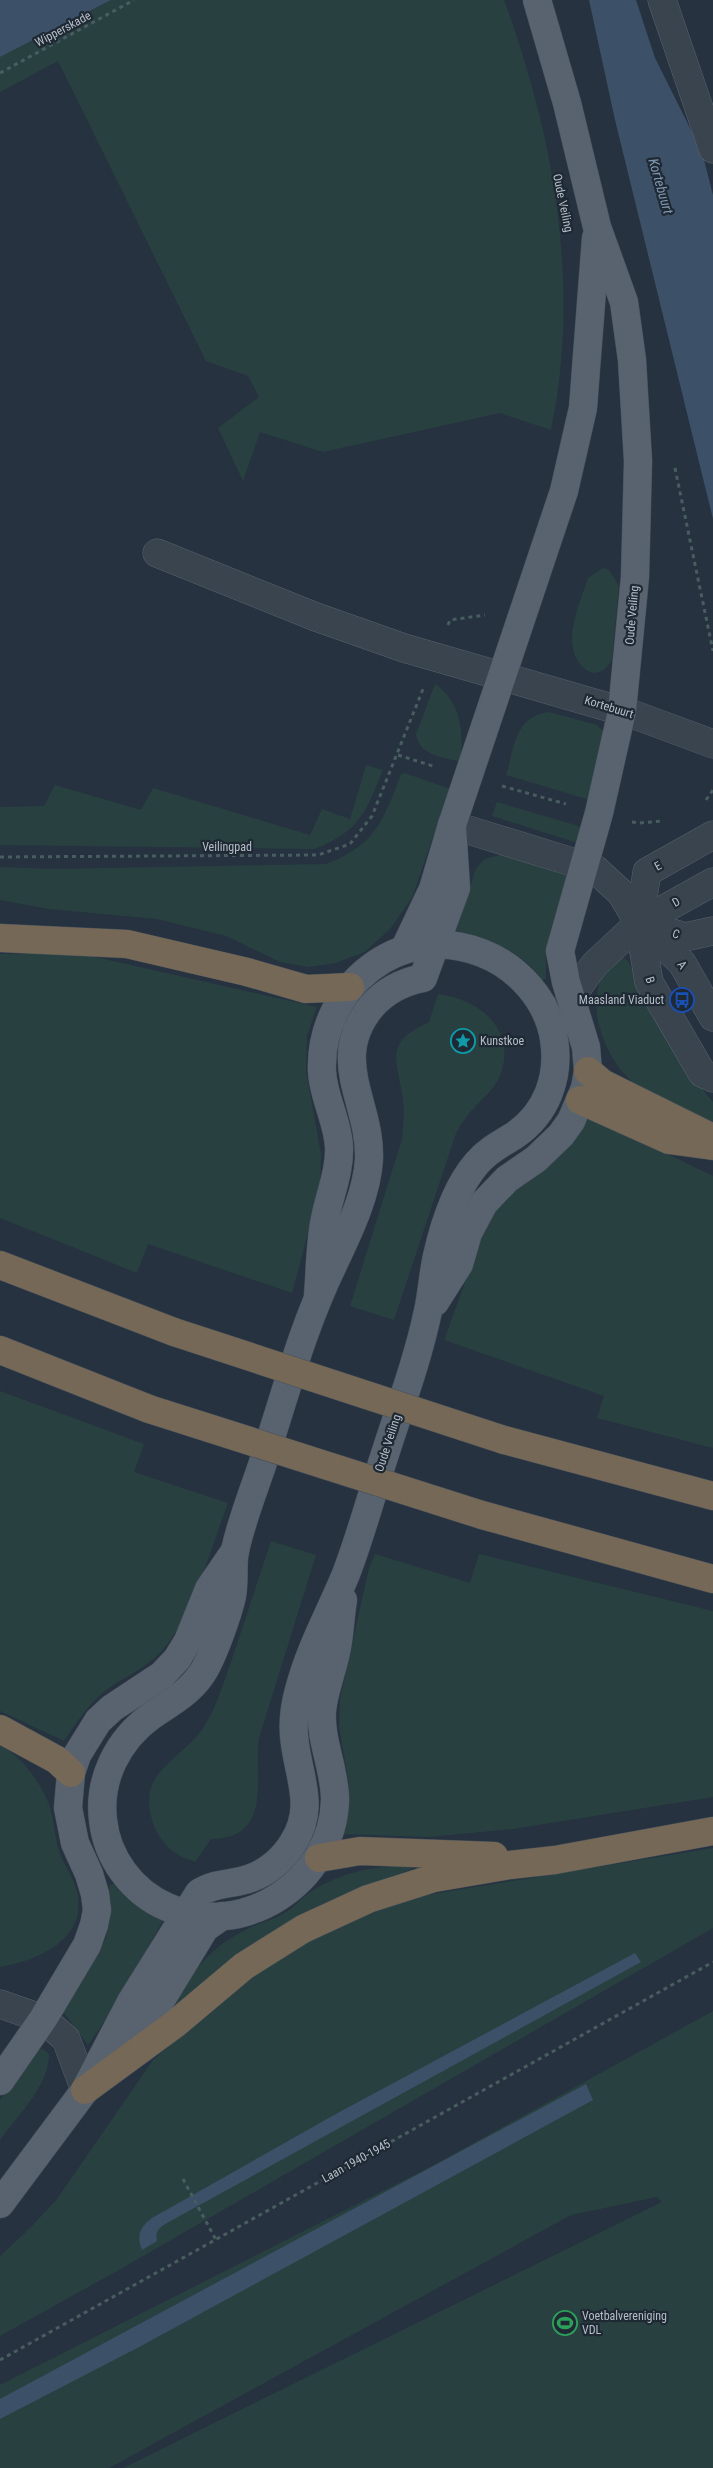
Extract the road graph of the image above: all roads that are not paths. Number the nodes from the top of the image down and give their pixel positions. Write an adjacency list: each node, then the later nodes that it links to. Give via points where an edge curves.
1 (537, 0): 4 (main road, Oude Veiling, via 567,103)
2 (662, 0): 3 (street)
3 (713, 149)
4 (597, 228): 6 (main road, Oude Veiling, via 584,399 575,449 546,549); 7 (main road, Oude Veiling, via 624,302 632,360 638,461 635,577)
5 (157, 553): 6 (street, Kortebuurt, via 325,620)
6 (502, 678): 7 (street, Kortebuurt, via 553,689); 9 (main road, Oude Veiling)
7 (622, 711): 8 (street, Kortebuurt); 11 (main road, Oude Veiling)
8 (713, 744)
9 (452, 825): 11 (street); 16 (main road, Oude Veiling, via 456,888); 17 (main road, Oude Veiling, via 433,889)
10 (713, 835): 13 (street, E, via 647,872)
11 (584, 866): 13 (street, via 595,869 621,893); 19 (main road, Oude Veiling, via 560,951)
12 (713, 882): 13 (street, D)
13 (639, 923): 14 (street, C, via 685,937); 19 (street, D, via 595,964); 20 (street, A, via 682,963); 23 (street, B, via 649,982 702,1073)
14 (713, 931)
15 (0, 938): 18 (highway, via 127,944 306,989)
16 (435, 944): 17 (main road, Oude Veiling); 22 (main road, Oude Veiling, via 478,951 504,964 527,983 550,1022 556,1055); 28 (main road, Oude Veiling, via 423,978 397,986 376,1002 355,1036 352,1076 367,1135 366,1179 348,1232)
17 (405, 948): 18 (main road, via 370,968)
18 (350, 987): 28 (main road, via 331,1017 325,1033 322,1060 322,1075 339,1148 336,1179 324,1223)
19 (570, 998): 21 (main road, Oude Veiling, via 586,1047)
20 (713, 1017)
21 (588, 1071): 24 (main road, Oude Veiling); 25 (highway, via 602,1083)
22 (554, 1074): 24 (main road, via 565,1090); 29 (main road, Oude Veiling, via 539,1112 518,1133 488,1151 471,1171 451,1213 438,1255)
23 (713, 1078)
24 (580, 1100): 26 (highway, via 669,1140); 29 (main road, Oude Veiling, via 571,1121 551,1146 490,1196 468,1232 459,1264)
25 (713, 1138)
26 (713, 1146)
27 (0, 1265): 31 (highway, bridge, via 174,1332 504,1440)
28 (318, 1295): 32 (main road)
29 (428, 1312): 33 (main road, Oude Veiling)
30 (0, 1350): 34 (highway, bridge, via 149,1409 482,1515)
31 (713, 1496)
32 (235, 1551): 36 (main road, via 209,1589 188,1641 177,1659 98,1722 82,1746); 37 (main road, via 232,1596 206,1667 179,1700 132,1732 111,1764)
33 (346, 1574): 39 (main road, Oude Veiling, via 336,1654 324,1697 323,1733 334,1780 335,1800 333,1820); 41 (main road, Oude Veiling, via 312,1647 298,1694 293,1724 306,1798 296,1840 271,1867 251,1878 209,1886 199,1893)
34 (713, 1579)
35 (0, 1729): 36 (highway, via 57,1760)
36 (71, 1773): 37 (main road); 44 (main road, via 68,1808 75,1843 95,1894 97,1910 87,1946)
37 (102, 1801): 41 (main road, via 106,1839 124,1874 152,1899)
38 (713, 1831): 40 (highway)
39 (319, 1858): 40 (highway, via 346,1852 389,1851); 42 (main road, via 300,1880 277,1898)
40 (555, 1860): 46 (highway, via 434,1878 368,1898 333,1914 244,1966 175,2024)
41 (186, 1913): 42 (main road); 46 (main road, via 131,2002)
42 (222, 1916): 46 (main road, via 205,1928 153,2013)
43 (0, 2004): 44 (street)
44 (43, 2020): 45 (main road); 46 (street, via 66,2039)
45 (0, 2081)
46 (85, 2090): 47 (main road)
47 (0, 2204)

